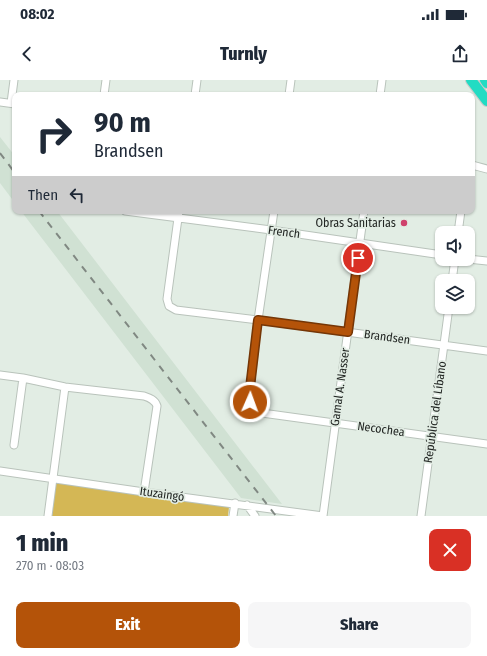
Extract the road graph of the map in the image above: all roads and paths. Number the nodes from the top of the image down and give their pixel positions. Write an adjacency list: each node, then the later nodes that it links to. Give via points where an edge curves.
1 (14, 80): 9 (street)
2 (106, 80): 10 (street)
3 (197, 80): 11 (street)
4 (291, 80): 12 (street)
5 (382, 80): 13 (street)
6 (471, 80): 14 (highway)
7 (485, 80): 8 (highway)
8 (487, 83)
9 (14, 92)
10 (104, 92)
11 (195, 92)
12 (289, 92)
13 (380, 92)
14 (487, 101)
15 (0, 102): 16 (street)
16 (12, 104)
17 (487, 163): 18 (street)
18 (475, 165)
19 (475, 166): 20 (street)
20 (487, 169)
21 (179, 214): 26 (street, French); 32 (street, Brandsen, via 167,299 169,306 176,310)
22 (274, 214): 26 (street)
23 (364, 214): 27 (street, Gamal A. Nasser)
24 (461, 214): 25 (street)
25 (459, 226)
26 (271, 230): 27 (street, French); 32 (street)
27 (360, 244): 28 (street, French); 33 (street, Gamal A. Nasser)
28 (435, 254)
29 (475, 259): 30 (street)
30 (487, 261)
31 (448, 314): 34 (street, República del Líbano)
32 (258, 320): 33 (street, Brandsen); 39 (street, Necochea, via 249,396 253,407 262,413)
33 (348, 332): 34 (street, Brandsen); 39 (street, Gamal A. Nasser)
34 (444, 345): 35 (street, Brandsen); 40 (street, República del Líbano)
35 (487, 351)
36 (0, 375): 37 (street)
37 (23, 378): 38 (street); 42 (street)
38 (65, 387): 44 (street); 45 (street, via 144,396 156,403)
39 (336, 423): 40 (street, Necochea); 51 (street, Gamal A. Nasser)
40 (432, 436): 41 (street, Necochea); 52 (street, República del Líbano)
41 (487, 444)
42 (14, 445)
43 (0, 471): 44 (street, Ituzaingó)
44 (53, 478): 45 (street, Ituzaingó); 48 (street)
45 (144, 492): 46 (street, Ituzaingó)
46 (235, 503): 47 (street, Ituzaingó); 49 (street)
47 (247, 505): 50 (street); 51 (street, Ituzaingó)
48 (48, 516)
49 (233, 516)
50 (255, 516)
51 (323, 516)
52 (421, 516)

